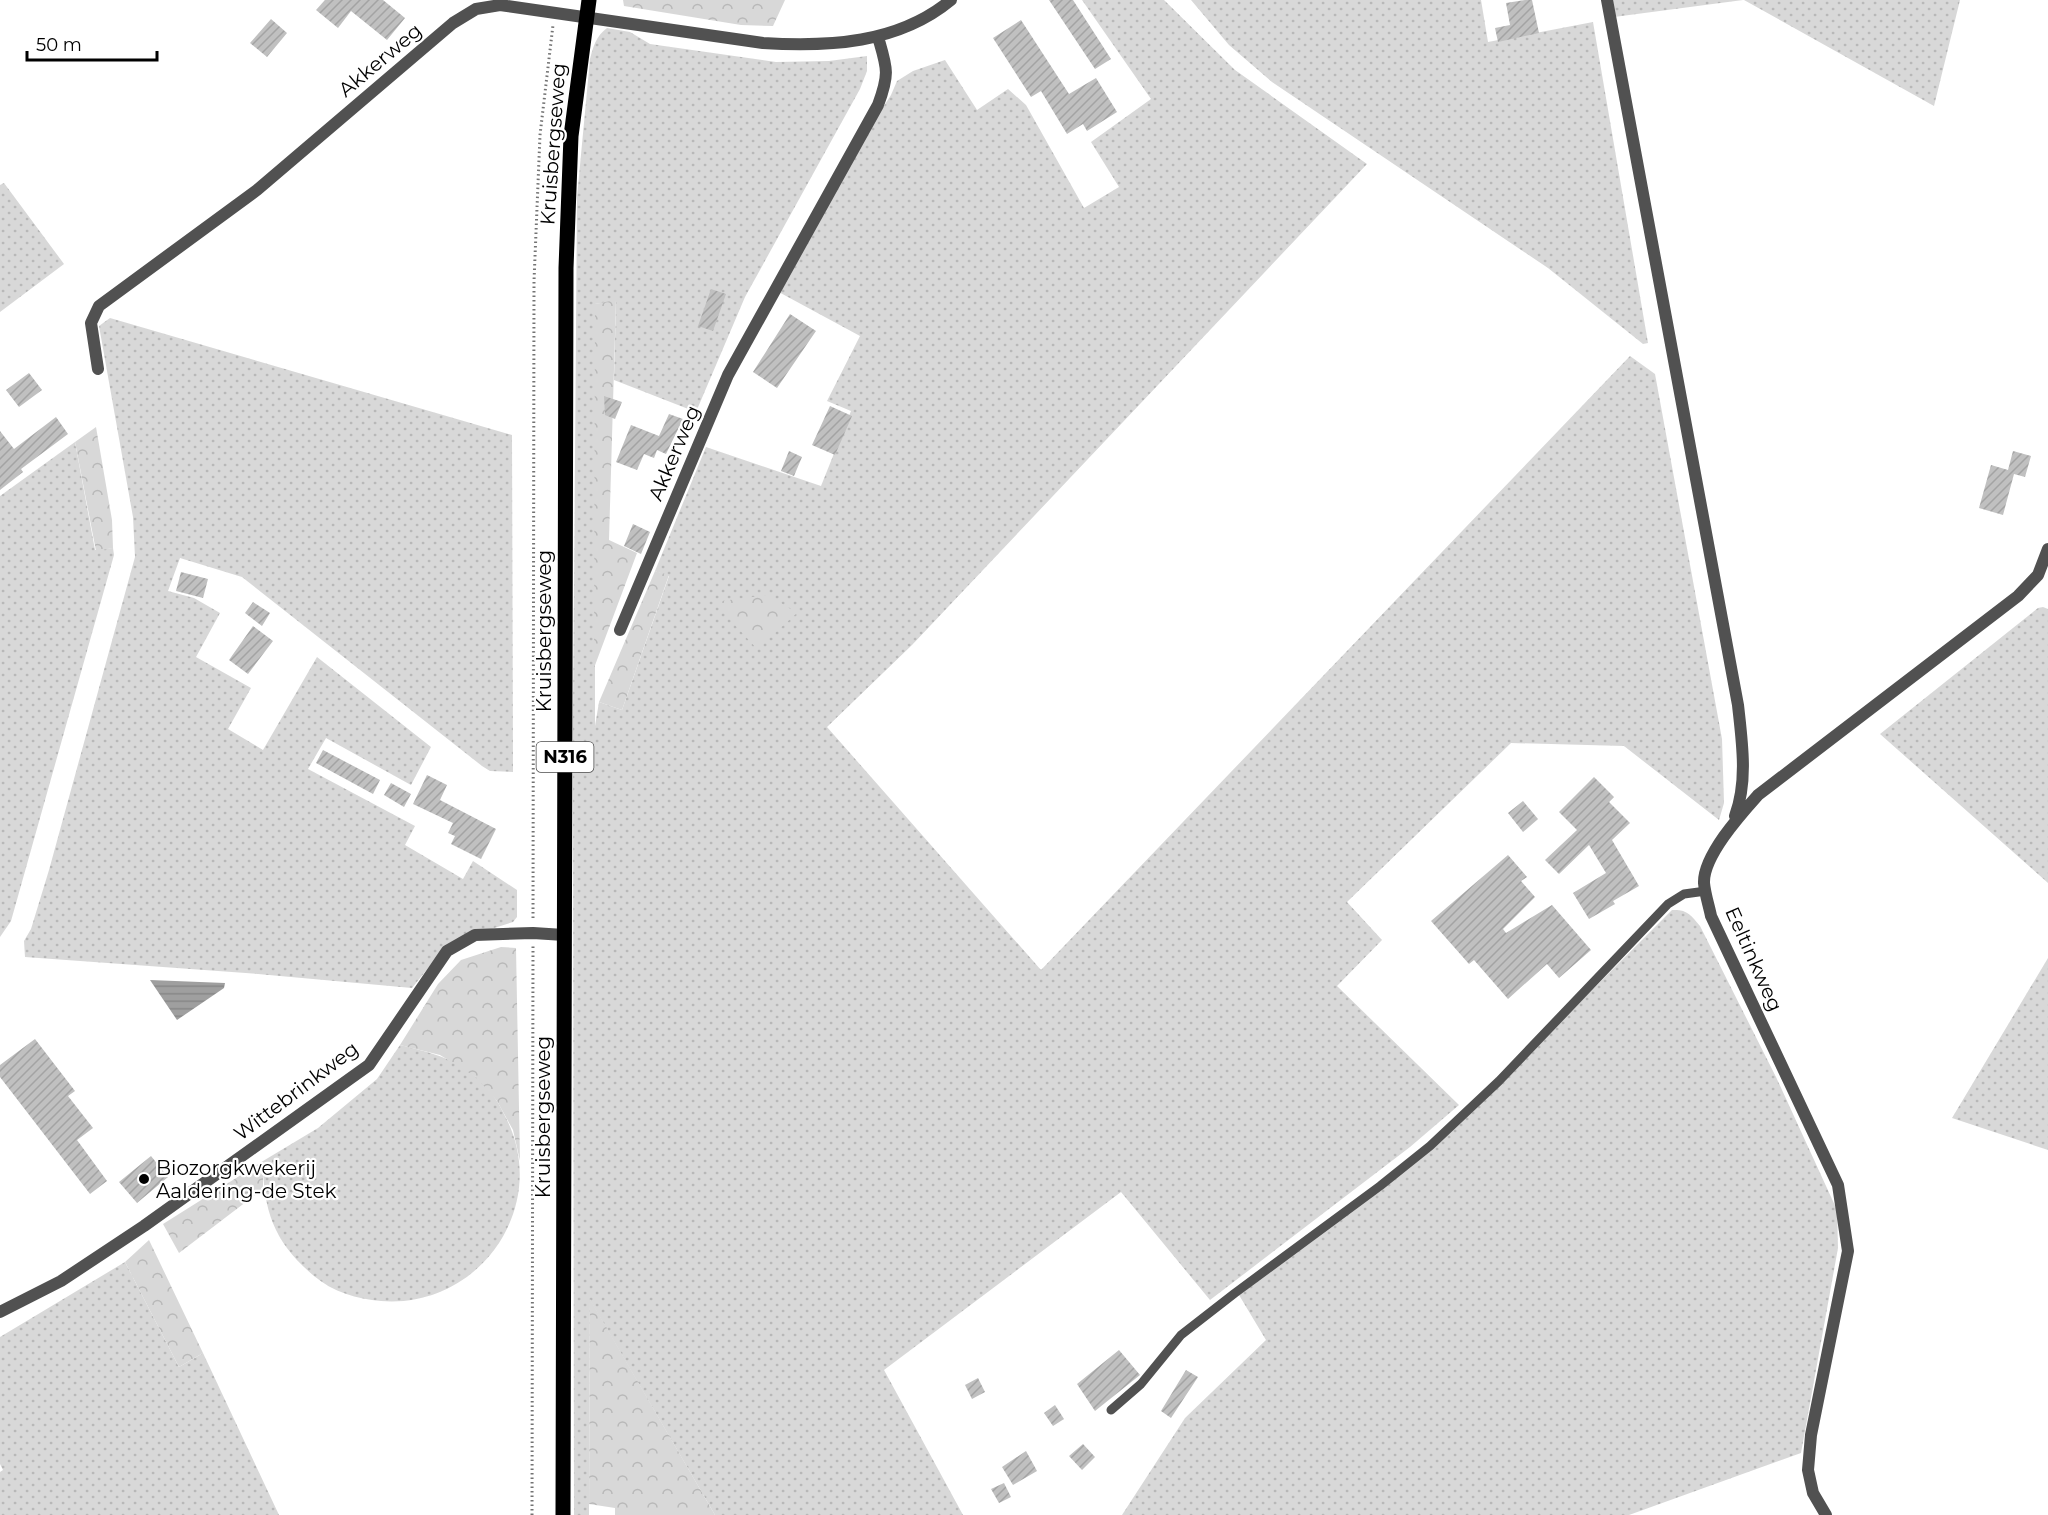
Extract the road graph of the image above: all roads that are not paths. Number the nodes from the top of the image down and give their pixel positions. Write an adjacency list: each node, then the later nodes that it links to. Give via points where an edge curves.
1 (589, 0): 4 (main road, Kruisbergseweg / N316)
2 (951, 0): 5 (street, Akkerweg)
3 (1607, 0): 9 (street, via 1738,705 1744,751 1740,804)
4 (586, 16): 5 (street, Akkerweg, via 764,43 850,43); 6 (street, Akkerweg, via 500,5 476,9 453,23 257,190 99,306 91,323); 11 (main road, Kruisbergseweg / N316, via 571,136 566,268)
5 (878, 37): 8 (street, Akkerweg, via 886,83 878,105 728,375)
6 (98, 369)
7 (2048, 549): 9 (street, Eeltinkweg, via 2038,575 2018,596 1758,795)
8 (620, 630)
9 (1733, 822): 10 (street, Eeltinkweg, via 1710,861 1704,882)
10 (1706, 891): 13 (lane, via 1684,894 1668,904 1499,1081 1430,1146 1181,1335 1141,1384); 15 (street, Eeltinkweg, via 1711,916 1838,1185 1848,1251 1808,1470 1813,1493)
11 (564, 935): 12 (street, Wittebrinkweg, via 475,935 447,951 369,1065 62,1281); 14 (main road, Kruisbergseweg / N316)
12 (0, 1312)
13 (1111, 1410)
14 (563, 1515)
15 (1826, 1515)

